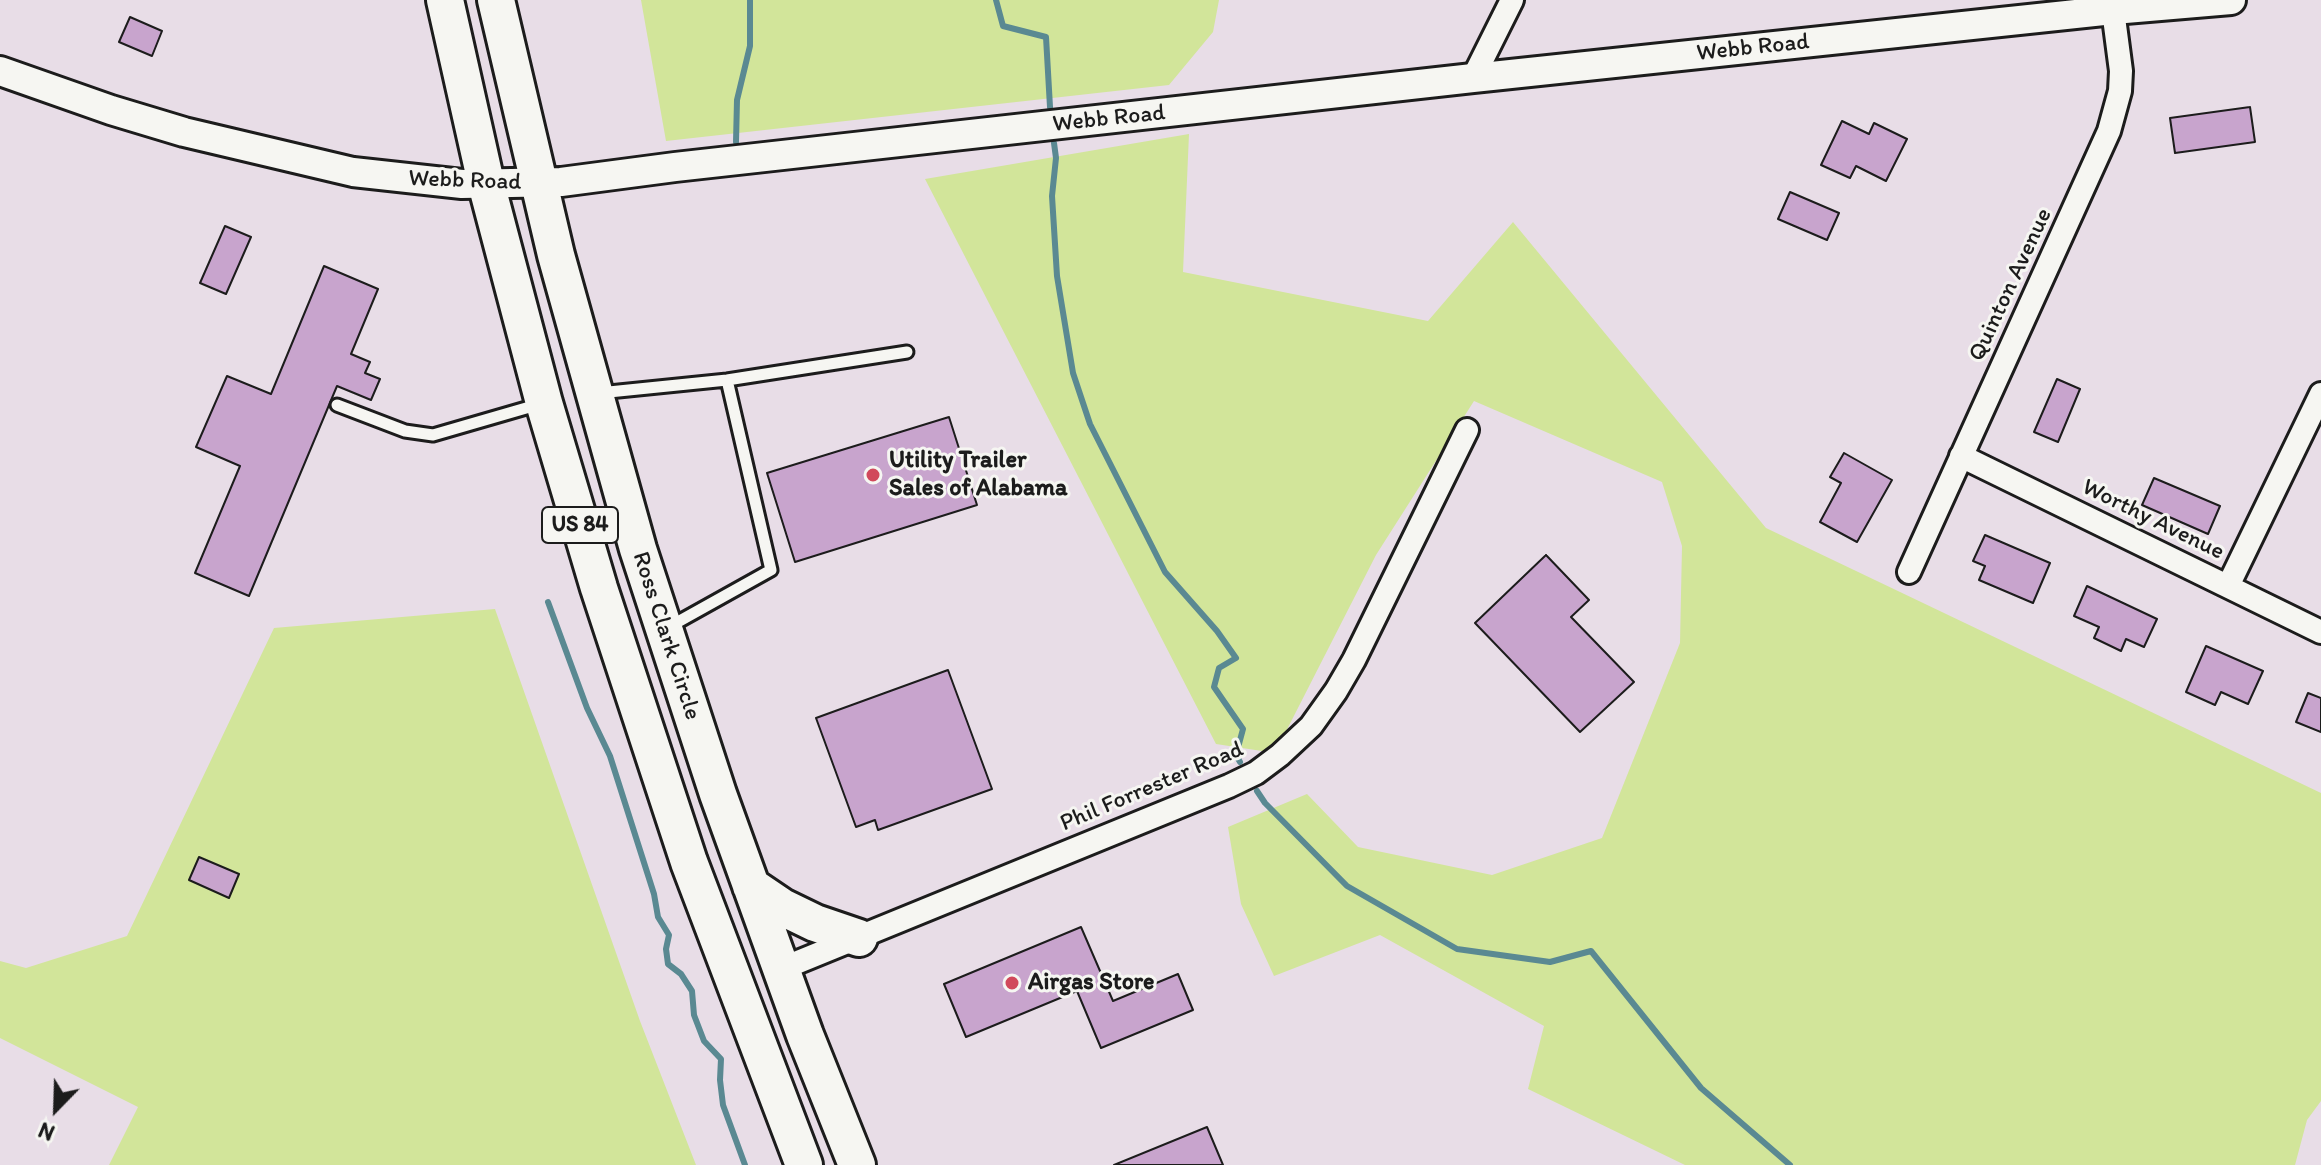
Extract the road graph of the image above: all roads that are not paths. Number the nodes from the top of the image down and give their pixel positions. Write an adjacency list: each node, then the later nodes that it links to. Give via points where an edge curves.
1 (445, 0): 8 (highway, Ross Clark Circle / US 84)
2 (496, 0): 9 (highway, Ross Clark Circle / US 84)
3 (1512, 0): 7 (street)
4 (2231, 0): 5 (street, Webb Road)
5 (2113, 10): 7 (street, Webb Road); 17 (street, Quinton Avenue, via 2121,71 2109,131)
6 (0, 71): 8 (street, Webb Road, via 111,110 243,147 398,179)
7 (1473, 78): 9 (street, Webb Road)
8 (486, 183): 9 (street, Webb Road); 14 (highway, Ross Clark Circle / US 84)
9 (538, 183): 12 (highway, Ross Clark Circle / US 84)
10 (907, 352): 11 (lane)
11 (727, 380): 12 (lane); 20 (lane, via 771,570)
12 (593, 394): 14 (highway); 20 (highway, Ross Clark Circle / US 84)
13 (2321, 394): 19 (street)
14 (544, 403): 15 (lane, via 433,435 391,427); 25 (highway, Ross Clark Circle / US 84, via 644,729)
15 (337, 405)
16 (1467, 430): 23 (street, Phil Forrester Road, via 1354,660 1311,726 1280,755 1229,786)
17 (1961, 456): 18 (street, Quinton Avenue); 19 (street, Worthy Avenue)
18 (1909, 572)
19 (2228, 586): 21 (street, Worthy Avenue)
20 (663, 630): 22 (highway, Ross Clark Circle / US 84)
21 (2321, 632)
22 (751, 886): 23 (highway, via 815,923); 24 (highway, Ross Clark Circle / US 84)
23 (859, 938): 24 (street, Phil Forrester Road)
24 (781, 969): 25 (highway); 27 (highway, Ross Clark Circle / US 84)
25 (735, 988): 26 (highway, Ross Clark Circle / US 84)
26 (804, 1165)
27 (857, 1165)

